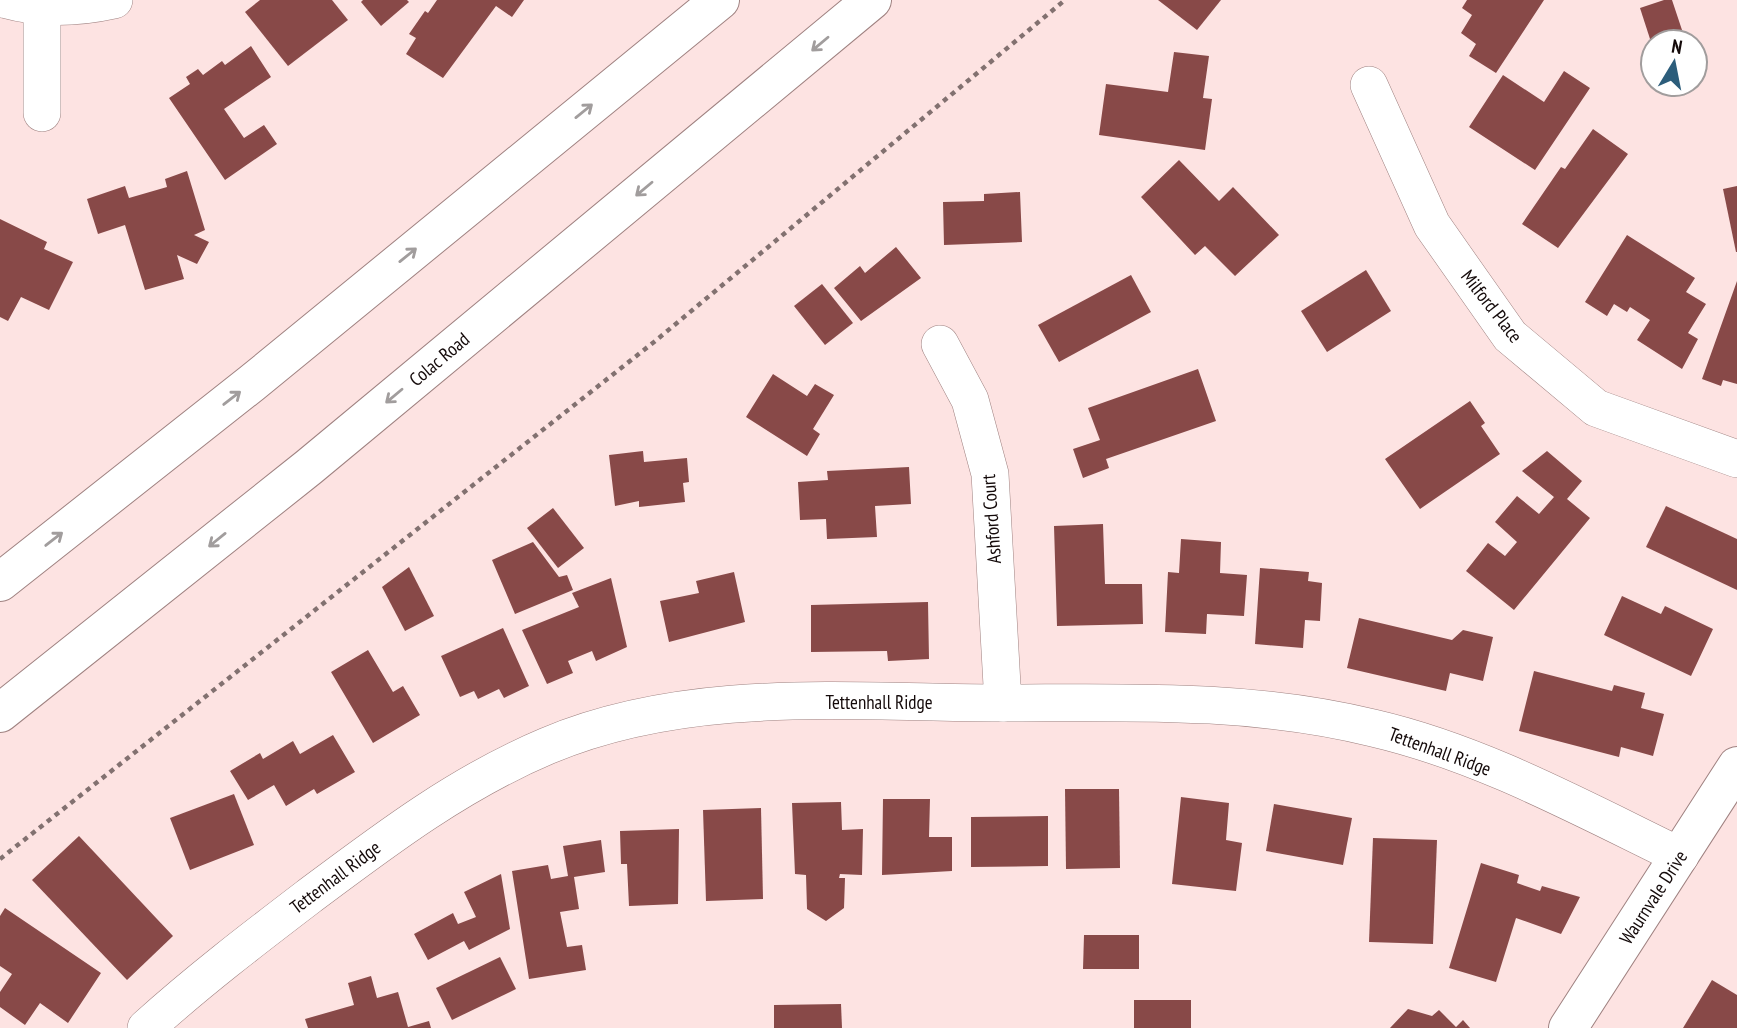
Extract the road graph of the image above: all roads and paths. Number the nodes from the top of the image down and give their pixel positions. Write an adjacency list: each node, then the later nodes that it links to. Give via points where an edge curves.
1 (114, 0): 5 (street, via 83,6)
2 (720, 0): 10 (main road, one-way to 2)
3 (872, 0): 12 (main road, Colac Road, one-way to 12, via 309,467)
4 (1065, 0): 15 (path, via 654,342)
5 (24, 4): 7 (street)
6 (1369, 86): 9 (street, Milford Place, via 1432,225 1510,336 1596,408)
7 (42, 113)
8 (940, 344): 11 (street, Ashford Court, via 970,400 990,474)
9 (1737, 459)
10 (0, 582)
11 (1003, 703): 14 (street, Tettenhall Ridge, via 1195,703 1271,709 1365,726 1429,743 1481,764); 16 (street, Tettenhall Ridge, via 769,702 682,709 550,745 433,806 203,978)
12 (0, 713)
13 (1737, 766): 14 (main road, Waurnvale Drive)
14 (1680, 856): 17 (main road, Waurnvale Drive)
15 (0, 859)
16 (146, 1028)
17 (1568, 1028)

